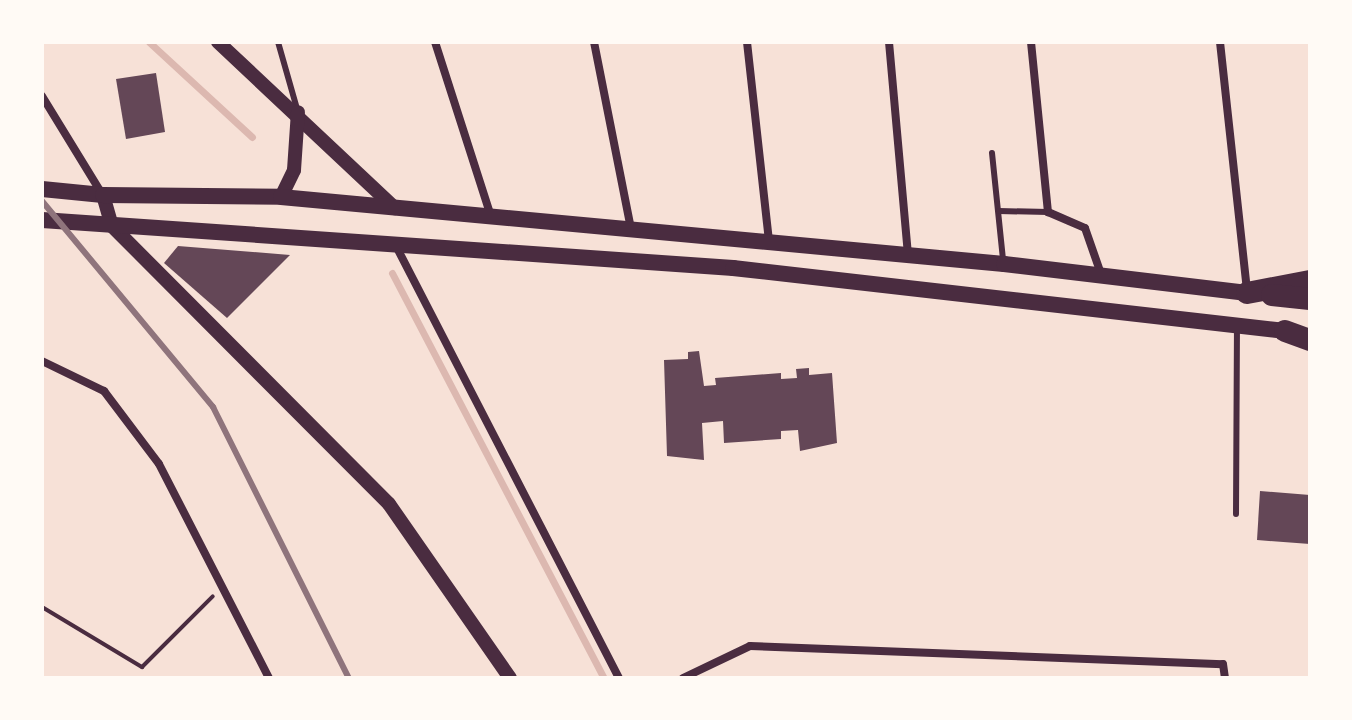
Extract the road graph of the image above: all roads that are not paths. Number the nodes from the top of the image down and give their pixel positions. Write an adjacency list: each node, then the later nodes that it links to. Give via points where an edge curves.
1 (218, 42): 10 (street)
2 (278, 42): 10 (lane)
3 (435, 42): 18 (street)
4 (594, 42): 21 (street)
5 (747, 42): 22 (street)
6 (889, 42): 24 (street)
7 (1031, 42): 17 (street)
8 (1220, 42): 28 (street)
9 (42, 96): 13 (street)
10 (298, 112): 14 (street, via 294,170); 15 (street)
11 (992, 153): 16 (lane)
12 (42, 189): 13 (main road)
13 (103, 195): 14 (main road); 20 (street)
14 (281, 197): 15 (main road)
15 (395, 208): 18 (main road)
16 (999, 211): 17 (lane); 25 (lane)
17 (1048, 212): 26 (street, via 1085,228)
18 (492, 218): 21 (main road)
19 (42, 220): 20 (main road)
20 (112, 226): 23 (main road); 36 (street, via 389,504)
21 (632, 230): 22 (main road)
22 (769, 242): 24 (main road)
23 (395, 245): 30 (main road, via 733,268); 37 (street)
24 (908, 256): 25 (main road)
25 (1004, 264): 26 (main road)
26 (1101, 274): 28 (main road)
27 (1310, 281): 28 (highway)
28 (1247, 293): 29 (highway)
29 (1310, 299)
30 (1237, 323): 31 (main road); 34 (lane)
31 (1285, 331): 32 (highway)
32 (1310, 338)
33 (42, 361): 35 (street, via 104,391 159,464)
34 (1236, 514)
35 (269, 678)
36 (510, 678)
37 (619, 678)
38 (683, 678): 39 (street, via 750,646 1223,664)
39 (1225, 678)

